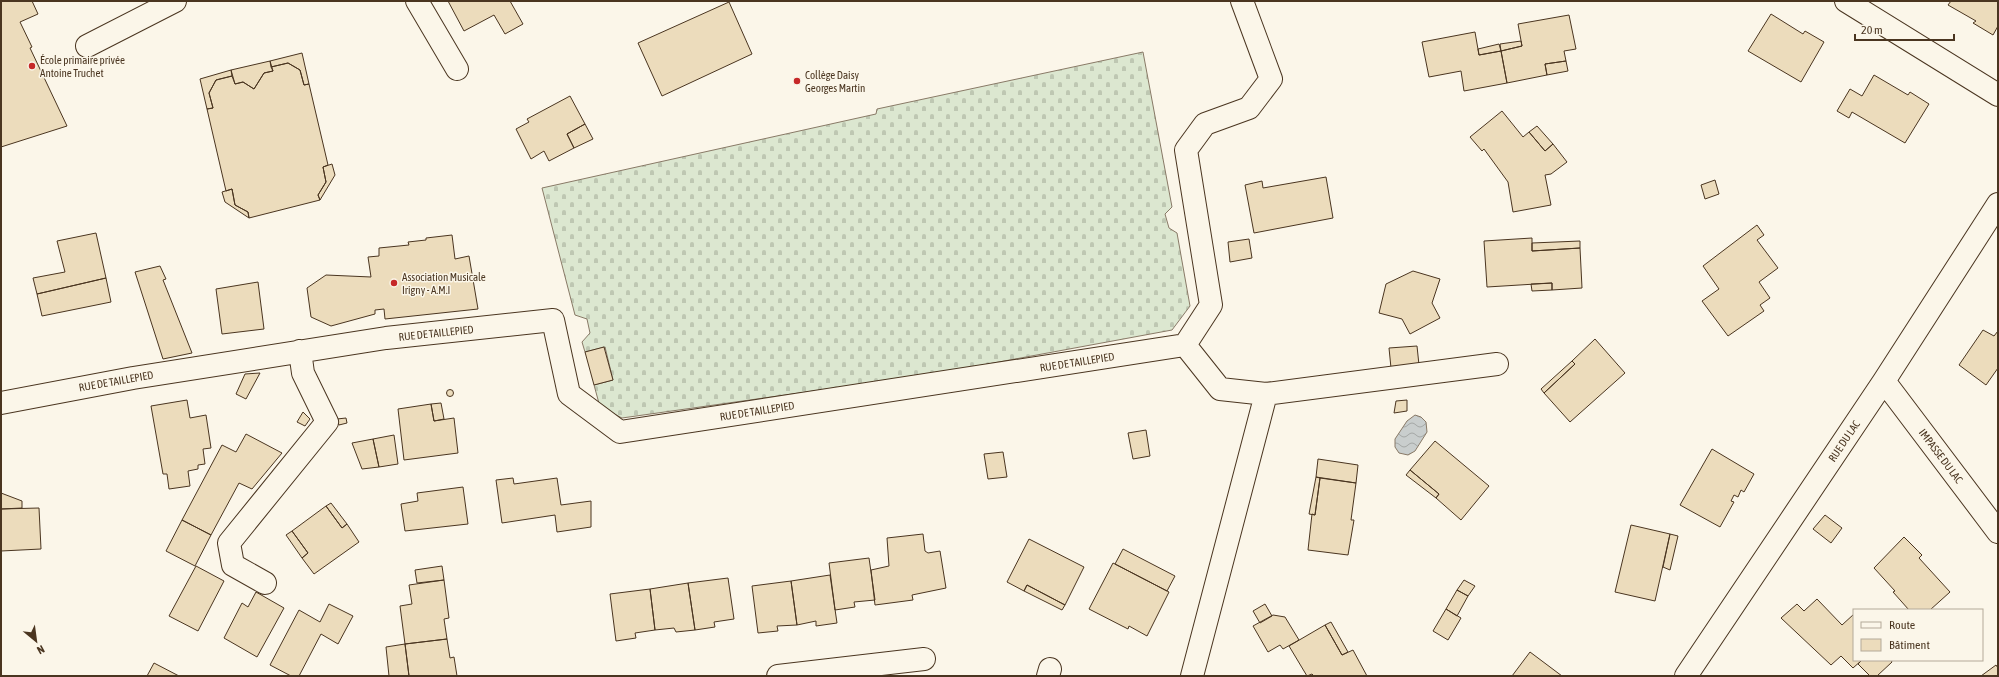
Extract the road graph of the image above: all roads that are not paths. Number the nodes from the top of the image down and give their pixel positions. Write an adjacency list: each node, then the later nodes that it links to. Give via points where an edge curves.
1 (175, 1): 5 (street)
2 (417, 1): 6 (street)
3 (1242, 1): 9 (street, via 1271,79 1249,108 1205,124 1186,150 1212,305)
4 (1846, 1): 7 (street)
5 (87, 46)
6 (457, 69)
7 (1998, 95)
8 (1998, 204): 12 (street, RUE DU LAC)
9 (1185, 345): 10 (street, RUE DE TAILLEPIED, via 620,432 568,394 553,320 386,338); 13 (street, via 1220,389)
10 (300, 352): 14 (street, RUE DE TAILLEPIED, via 133,378); 16 (street, via 303,373 327,422 229,543 233,565)
11 (1497, 364): 13 (street)
12 (1884, 381): 15 (street, IMPASSE DU LAC); 20 (street, RUE DU LAC)
13 (1266, 394): 19 (street)
14 (1, 404)
15 (1998, 532)
16 (265, 583)
17 (924, 659): 18 (street)
18 (778, 676)
19 (1192, 676)
20 (1686, 676)

